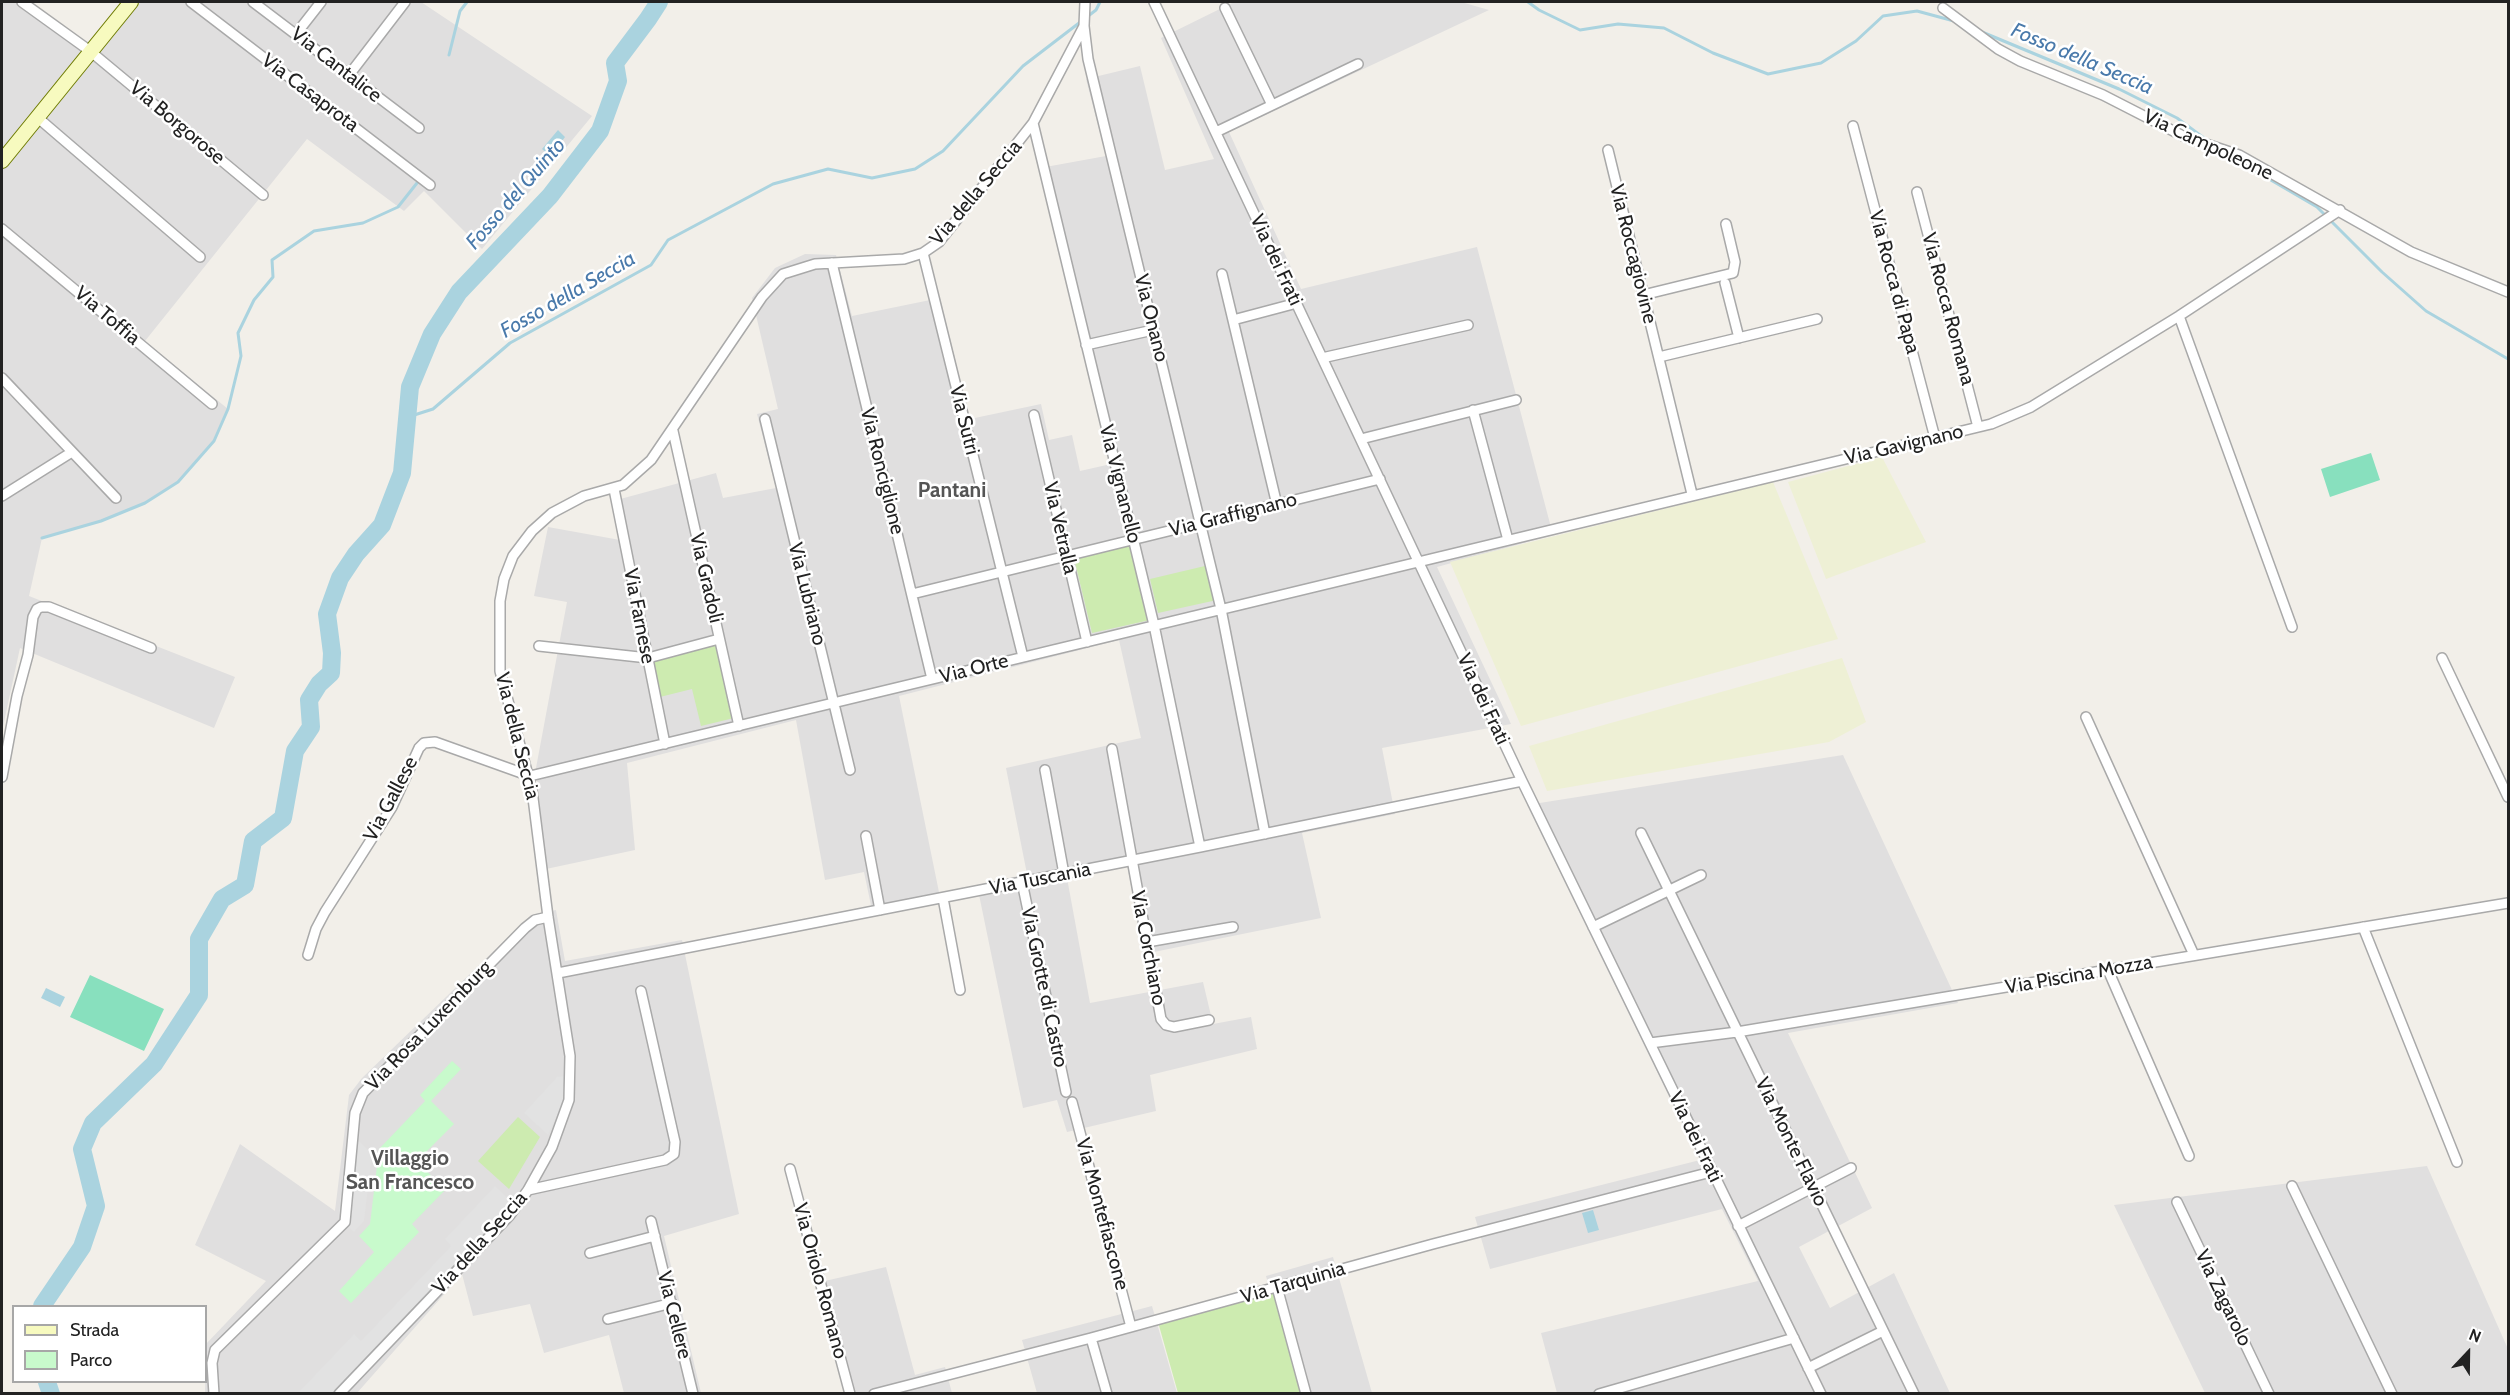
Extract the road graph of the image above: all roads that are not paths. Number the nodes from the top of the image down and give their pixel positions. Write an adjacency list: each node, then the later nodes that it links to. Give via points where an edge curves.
1 (22, 2): 13 (street, Via Borgorose)
2 (131, 2): 13 (main road)
3 (191, 2): 24 (street, Via Casaprota)
4 (253, 2): 12 (street, Via Cantalice)
5 (321, 2): 12 (street)
6 (405, 2): 15 (street)
7 (1085, 2): 11 (street, Via della Seccia)
8 (1154, 2): 21 (street, Via dei Frati)
9 (1226, 8): 16 (street)
10 (1943, 8): 27 (street, Via Campoleone, via 2020,61 2103,95 2175,133 2229,151)
11 (1084, 26): 18 (street, Via della Seccia); 42 (street, Via Onano, via 1088,59)
12 (296, 34): 15 (street, Via Cantalice)
13 (90, 51): 17 (main road); 26 (street, Via Borgorose)
14 (1358, 64): 16 (street)
15 (349, 75): 20 (street, Via Cantalice)
16 (1272, 105): 21 (street)
17 (37, 117): 23 (main road); 31 (street)
18 (1033, 123): 30 (street, Via della Seccia, via 944,237); 44 (street, Via Vignanello)
19 (1853, 126): 55 (street, Via Rocca di Papa)
20 (419, 128)
21 (1215, 132): 37 (street, Via dei Frati)
22 (1608, 150): 36 (street, Via Roccagiovine)
23 (2, 161)
24 (430, 185)
25 (1917, 192): 53 (street, Via Rocca Romana)
26 (263, 195)
27 (2340, 210): 35 (street, Via Campoleone, via 2411,252); 38 (street, Via Gavignano)
28 (1726, 224): 36 (street, via 1735,262 1733,273)
29 (2, 230): 49 (street, Via Toffia)
30 (923, 253): 32 (street, Via della Seccia, via 891,261); 69 (street, Via Sutri)
31 (200, 257)
32 (832, 262): 54 (street, Via della Seccia, via 795,269 773,282); 70 (street, Via Ronciglione)
33 (1222, 274): 40 (street)
34 (1725, 283): 43 (street)
35 (2508, 292)
36 (1643, 295): 45 (street, Via Roccagiovine)
37 (1297, 303): 40 (street); 46 (street, Via dei Frati)
38 (2179, 316): 53 (street, Via Gavignano, via 2031,407); 73 (street)
39 (1817, 319): 43 (street)
40 (1233, 320): 63 (street)
41 (1468, 325): 46 (street)
42 (1153, 330): 44 (street); 64 (street, Via Onano)
43 (1739, 338): 45 (street)
44 (1086, 345): 65 (street, Via Vignanello)
45 (1659, 357): 60 (street, Via Roccagiovine)
46 (1323, 358): 56 (street, Via dei Frati)
47 (2, 378): 57 (street)
48 (1515, 400): 50 (street)
49 (212, 404)
50 (1473, 410): 56 (street); 66 (street)
51 (1034, 415): 67 (street, Via Vetralla)
52 (765, 418): 82 (street, Via Lubriano)
53 (1978, 427): 55 (street, Via Gavignano)
54 (672, 431): 59 (street, Via della Seccia, via 645,467); 74 (street, Via Gradoli)
55 (1935, 438): 60 (street, Via Gavignano)
56 (1361, 439): 58 (street, Via dei Frati)
57 (72, 452): 61 (street); 62 (street)
58 (1380, 479): 63 (street, Via Graffignano); 68 (street, Via dei Frati)
59 (614, 489): 79 (street, Via Farnese); 89 (street, Via della Seccia, via 579,498 546,517 520,546 504,579 500,671)
60 (1692, 494): 66 (street, Via Gavignano)
61 (2, 496)
62 (116, 498)
63 (1277, 505): 64 (street, Via Graffignano)
64 (1202, 523): 65 (street, Via Graffignano); 71 (street, Via Onano)
65 (1133, 540): 67 (street, Via Graffignano); 72 (street, Via Vignanello)
66 (1508, 540): 68 (street, Via Gavignano)
67 (1067, 556): 69 (street, Via Graffignano); 75 (street, Via Vetralla)
68 (1419, 561): 71 (street, Via Orte); 91 (street, Via dei Frati)
69 (1002, 572): 70 (street, Via Graffignano); 78 (street, Via Sutri)
70 (912, 594): 81 (street, Via Ronciglione)
71 (1221, 609): 72 (street, Via Orte); 94 (street, Via Onano)
72 (1154, 625): 75 (street, Via Orte); 96 (street, Via Vignanello)
73 (2292, 627)
74 (719, 639): 79 (street); 84 (street, Via Gradoli)
75 (1087, 642): 78 (street, Via Orte)
76 (539, 646): 79 (street)
77 (151, 648): 90 (street, via 49,608 37,609)
78 (1023, 657): 81 (street, Via Orte)
79 (648, 658): 85 (street, Via Farnese)
80 (2442, 658): 92 (street)
81 (932, 679): 82 (street, Via Orte)
82 (834, 703): 84 (street, Via Orte); 87 (street, Via Lubriano)
83 (2086, 717): 111 (street)
84 (739, 726): 85 (street, Via Orte)
85 (665, 744): 89 (street, Via Orte)
86 (1112, 749): 97 (street, Via Corchiano)
87 (850, 770)
88 (1045, 770): 98 (street)
89 (530, 776): 105 (street, Via della Seccia); 110 (street, Via Gallese, via 435,742 422,745 392,807 318,923)
90 (2, 777)
91 (1522, 781): 94 (street, Via Tuscania); 107 (street, Via dei Frati)
92 (2508, 797)
93 (1641, 833): 101 (street, Via Monte Flavio)
94 (1265, 834): 96 (street, Via Tuscania)
95 (866, 836): 104 (street)
96 (1200, 847): 97 (street, Via Tuscania)
97 (1132, 861): 98 (street, Via Tuscania); 109 (street, Via Corchiano)
98 (1064, 874): 100 (street, Via Tuscania)
99 (1701, 875): 101 (street)
100 (1022, 882): 102 (street, Via Tuscania); 119 (street, Via Grotte di Castro)
101 (1668, 891): 107 (street); 117 (street, Via Monte Flavio)
102 (943, 898): 104 (street, Via Tuscania); 114 (street)
103 (2508, 903): 108 (street, Via Piscina Mozza)
104 (880, 910): 113 (street, Via Tuscania)
105 (548, 917): 113 (street, Via della Seccia); 143 (street, Via Rosa Luxemburg, via 525,928 363,1093 355,1117 345,1222 216,1349 212,1360)
106 (1233, 927): 109 (street)
107 (1593, 927): 118 (street, Via dei Frati)
108 (2363, 927): 111 (street, Via Piscina Mozza); 122 (street)
109 (1147, 942): 116 (street, Via Corchiano, via 1164,1024 1177,1027)
110 (308, 955)
111 (2194, 955): 112 (street, Via Piscina Mozza)
112 (2108, 970): 117 (street, Via Piscina Mozza); 121 (street)
113 (558, 973): 128 (street, Via della Seccia, via 571,1064 569,1100 558,1136)
114 (960, 990)
115 (641, 991): 128 (street, via 675,1142 674,1154 668,1159)
116 (1209, 1020)
117 (1737, 1032): 118 (street, Via Piscina Mozza); 127 (street, Via Monte Flavio)
118 (1650, 1043): 125 (street, Via dei Frati)
119 (1066, 1092)
120 (1072, 1102): 137 (street, Via Montefiascone)
121 (2189, 1156)
122 (2457, 1162)
123 (1851, 1168): 127 (street)
124 (790, 1169): 146 (street, Via Oriolo Romano)
125 (1711, 1172): 131 (street, Via dei Frati); 134 (street, Via Tarquinia)
126 (2292, 1186): 154 (street)
127 (1813, 1187): 131 (street); 138 (street, Via Monte Flavio)
128 (528, 1190): 144 (street, Via della Seccia, via 493,1234)
129 (2177, 1202): 153 (street, Via Zagarolo)
130 (651, 1221): 132 (street, Via Cellere)
131 (1738, 1226): 140 (street, Via dei Frati)
132 (656, 1236): 133 (street); 135 (street, Via Cellere)
133 (590, 1254)
134 (1277, 1287): 137 (street, Via Tarquinia); 149 (street)
135 (672, 1303): 136 (street); 145 (street, Via Cellere)
136 (608, 1319)
137 (1131, 1327): 139 (street, Via Tarquinia)
138 (1883, 1331): 141 (street); 152 (street, Via Monte Flavio)
139 (1091, 1338): 142 (street, Via Tarquinia); 148 (street)
140 (1794, 1338): 141 (street, Via dei Frati); 150 (street)
141 (1808, 1368): 151 (street, Via dei Frati)
142 (905, 1390): 147 (street, Via Tarquinia)
143 (214, 1394)
144 (339, 1394)
145 (693, 1394)
146 (850, 1394)
147 (874, 1394)
148 (1107, 1394)
149 (1306, 1394)
150 (1599, 1394)
151 (1821, 1394)
152 (1914, 1394)
153 (2269, 1394)
154 (2392, 1394)

